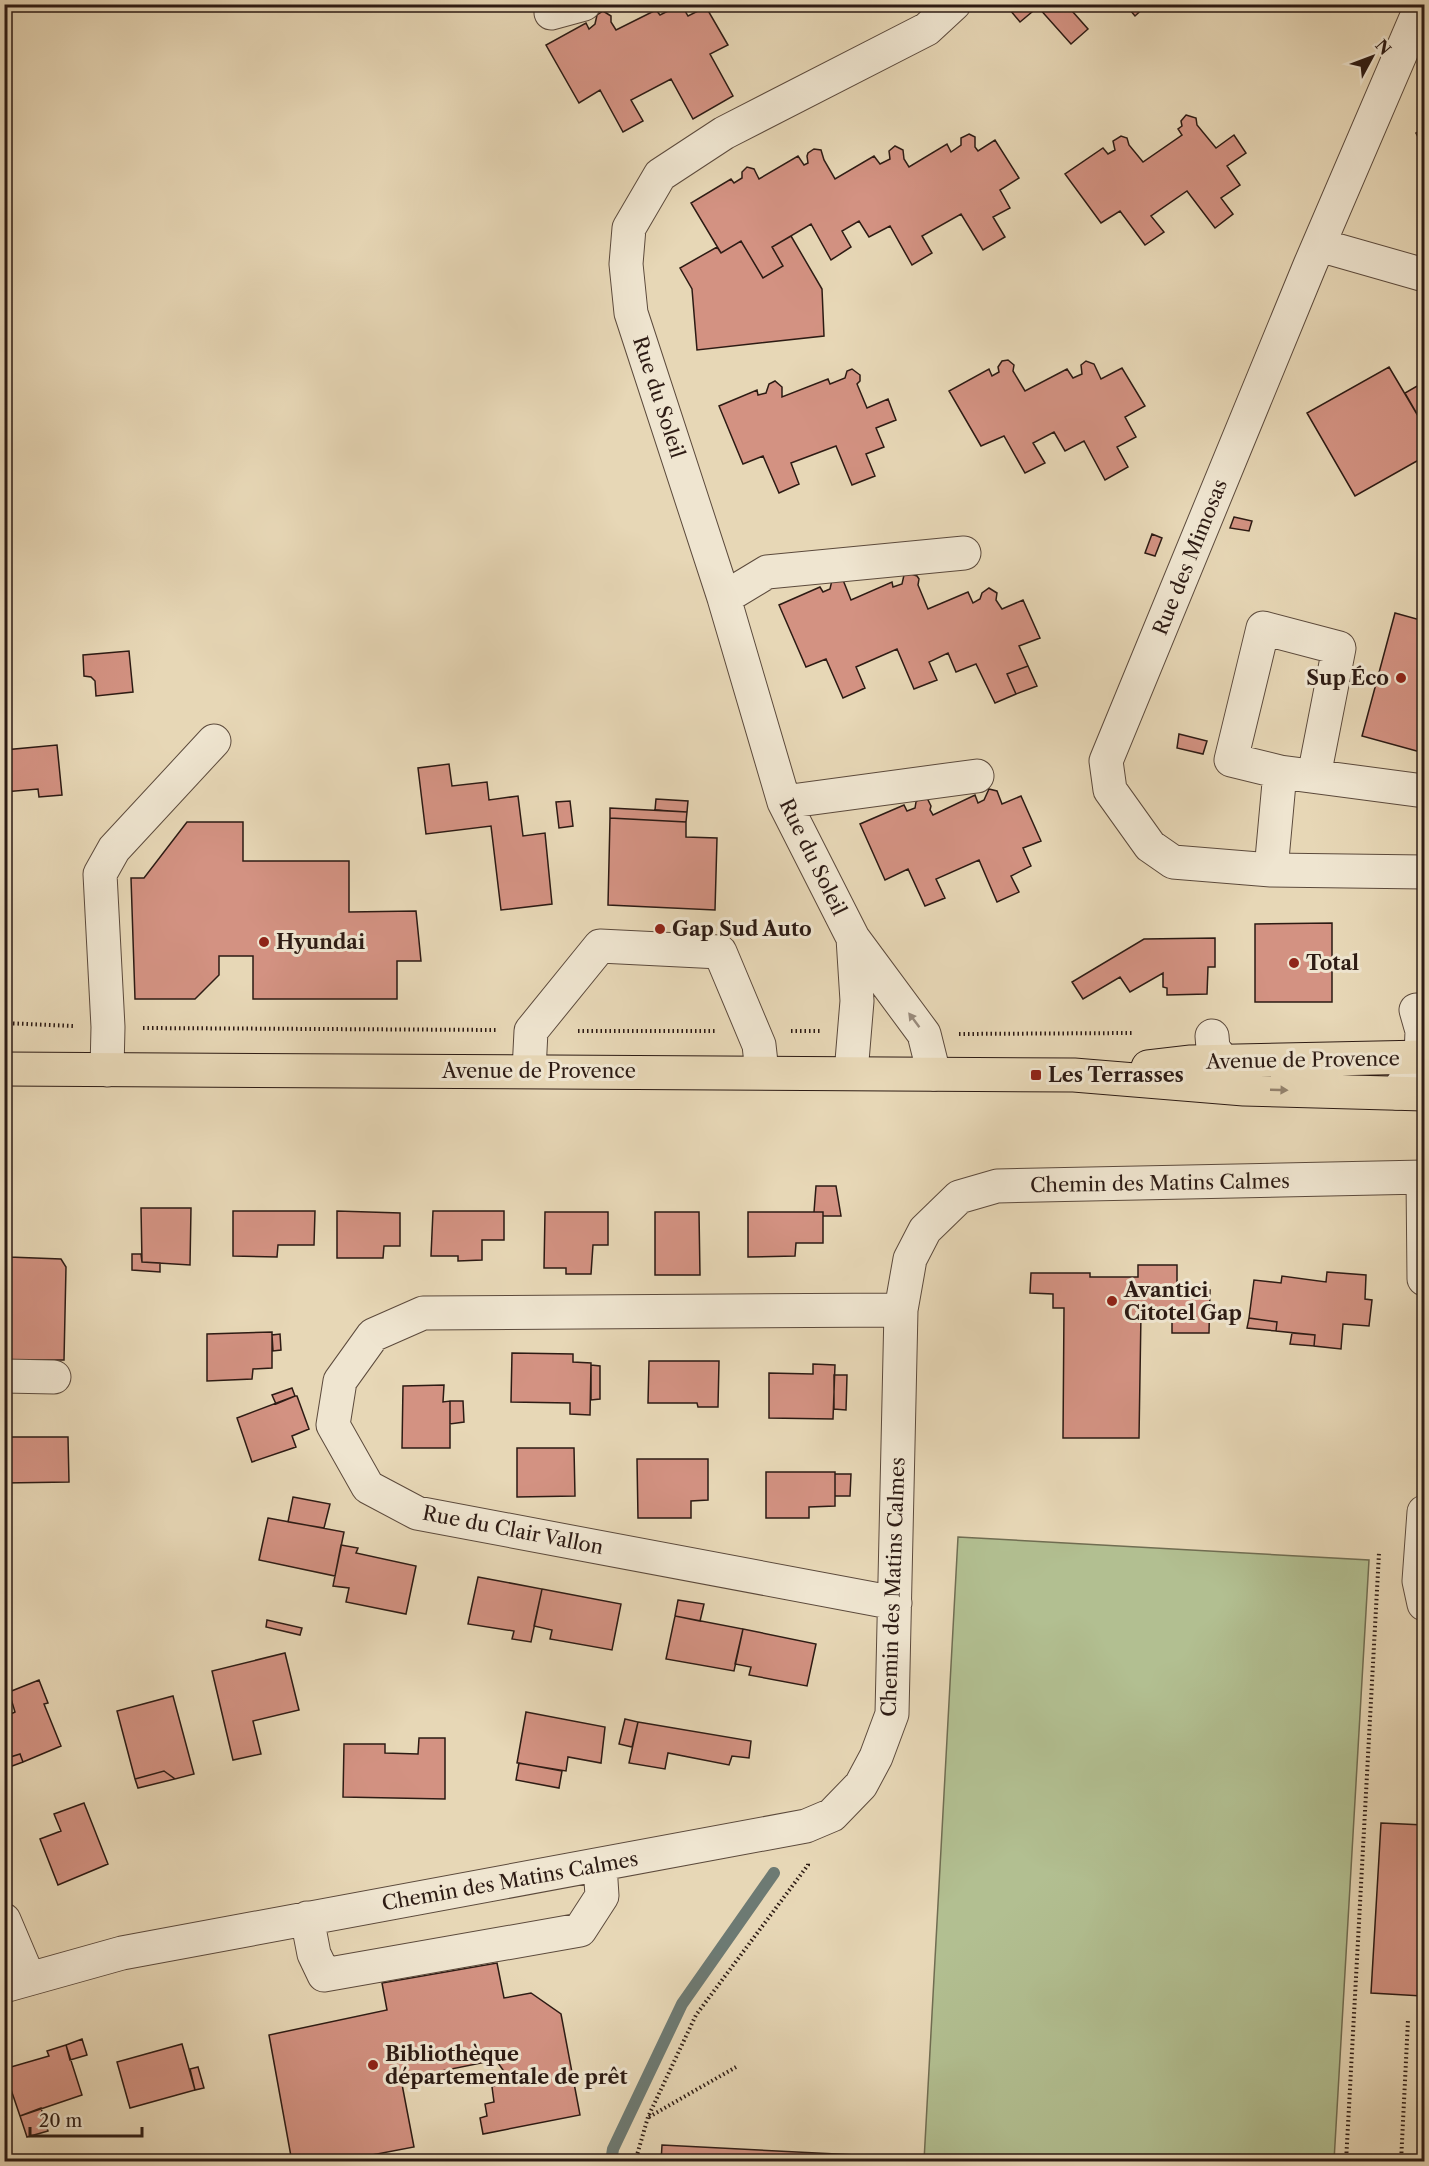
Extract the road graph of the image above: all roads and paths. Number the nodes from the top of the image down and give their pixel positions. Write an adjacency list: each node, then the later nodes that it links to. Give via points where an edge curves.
1 (584, 4): 3 (street)
2 (954, 4): 8 (street, Rue du Soleil, via 927,29 724,133 660,175 629,228 626,264 631,313)
3 (551, 13)
4 (1420, 14): 5 (street, Rue des Mimosas)
5 (1319, 245): 6 (street); 15 (street, Rue des Mimosas, via 1106,761 1110,789 1150,846 1173,862)
6 (1425, 275)
7 (964, 553): 8 (street, via 767,572)
8 (724, 598): 14 (street, Rue du Soleil)
9 (214, 741): 20 (street, via 114,849 99,874)
10 (1280, 772): 12 (street); 12 (street, via 1231,760 1263,628 1340,648); 15 (street)
11 (977, 776): 14 (street)
12 (1314, 776): 13 (street)
13 (1425, 792)
14 (784, 802): 17 (street, Rue du Soleil)
15 (1271, 870): 16 (street, Rue des Mimosas)
16 (1425, 872)
17 (853, 938): 23 (street, Rue du Soleil); 25 (street, Rue du Soleil, one-way to 17)
18 (1416, 1010): 27 (street)
19 (4, 1023): 20 (path)
20 (108, 1027): 21 (path); 29 (street)
21 (531, 1030): 22 (path); 22 (street, via 600,946 720,952); 30 (street)
22 (753, 1031): 23 (path); 31 (street)
23 (855, 1032): 32 (street, Rue du Soleil)
24 (1139, 1033): 25 (path)
25 (924, 1034): 33 (street, Rue du Soleil)
26 (1217, 1049): 27 (main road, Avenue de Provence); 34 (main road, Avenue de Provence, via 1191,1062); 35 (street)
27 (1423, 1057): 36 (street)
28 (4, 1069): 29 (main road, Avenue de Provence)
29 (107, 1070): 30 (main road, Avenue de Provence)
30 (529, 1071): 31 (main road, Avenue de Provence)
31 (762, 1072): 32 (main road, Avenue de Provence)
32 (851, 1073): 33 (main road, Avenue de Provence)
33 (934, 1074): 34 (main road, Avenue de Provence)
34 (1074, 1075): 35 (main road, Avenue de Provence)
35 (1244, 1089): 36 (main road, Avenue de Provence, one-way to 36)
36 (1411, 1094)
37 (1424, 1177): 38 (street); 39 (street, Chemin des Matins Calmes, via 997,1186 959,1197 925,1230 910,1259)
38 (1425, 1280)
39 (901, 1310): 44 (street, Chemin des Matins Calmes); 44 (street, Rue du Clair Vallon, via 423,1313 373,1335 340,1381 333,1425 368,1486 417,1513)
40 (4, 1376): 41 (street)
41 (54, 1377)
42 (1425, 1512): 45 (street, via 1419,1581)
43 (1379, 1553): 55 (path)
44 (896, 1604): 46 (street, Chemin des Matins Calmes, via 892,1714 876,1757 861,1785 832,1815)
45 (1425, 1604)
46 (806, 1826): 47 (street, Chemin des Matins Calmes); 53 (path, via 808,1865 696,2015)
47 (600, 1865): 48 (street, Chemin des Matins Calmes); 48 (street, via 602,1896 580,1930 569,1932 324,1975 314,1954)
48 (308, 1918): 50 (street, Chemin des Matins Calmes, via 123,1953)
49 (4, 1920): 50 (street)
50 (17, 1982)
51 (1408, 2020): 56 (path)
52 (736, 2067): 53 (path)
53 (648, 2117): 54 (path)
54 (635, 2162)
55 (1346, 2162)
56 (1401, 2162)

